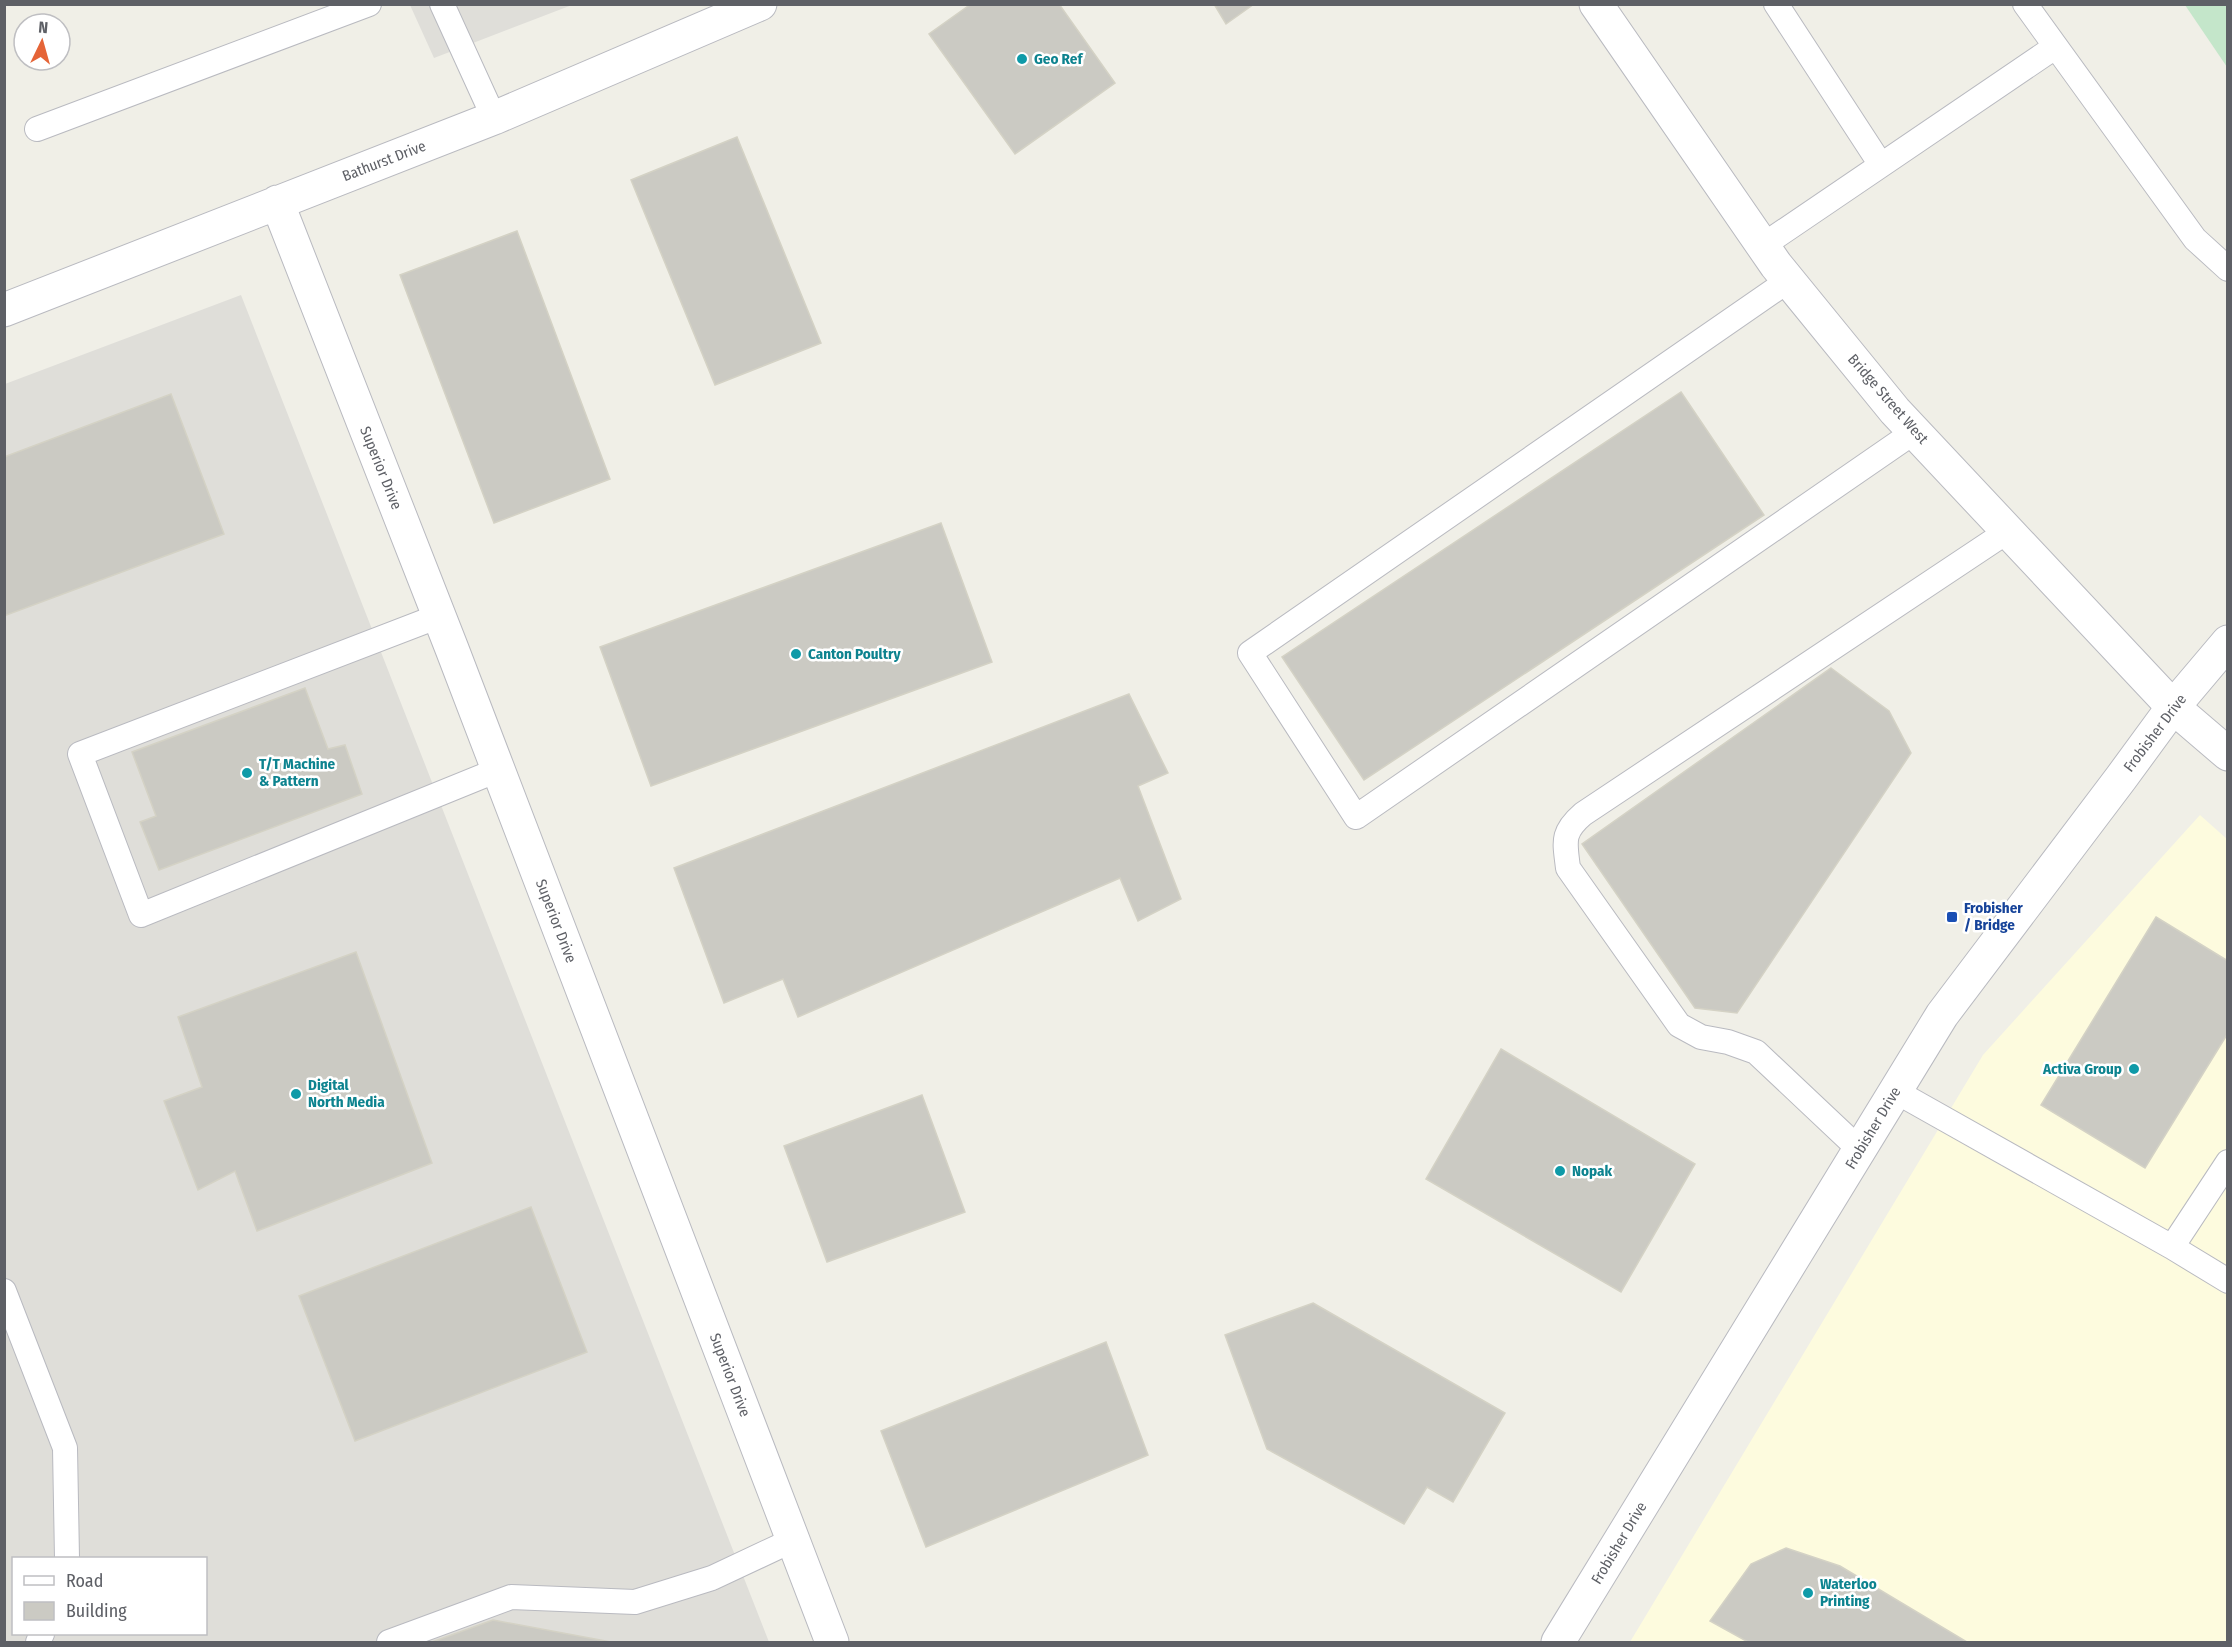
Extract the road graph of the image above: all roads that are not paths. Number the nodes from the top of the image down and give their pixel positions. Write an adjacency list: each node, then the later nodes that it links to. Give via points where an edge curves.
1 (369, 4): 9 (lane)
2 (442, 4): 8 (lane)
3 (759, 4): 8 (street, Bathurst Drive)
4 (1596, 4): 12 (street, Bridge Street West)
5 (1776, 4): 10 (lane)
6 (2025, 4): 7 (lane)
7 (2055, 47): 10 (lane); 13 (lane, via 2195,239)
8 (494, 118): 11 (street, Bathurst Drive)
9 (38, 129)
10 (1881, 165): 12 (lane)
11 (277, 202): 15 (street, Bathurst Drive); 18 (street, Superior Drive)
12 (1762, 246): 14 (street, Bridge Street West)
13 (2228, 269)
14 (1789, 280): 16 (street, Bridge Street West); 16 (lane, via 1250,652 1356,817)
15 (4, 310)
16 (1914, 432): 17 (street, Bridge Street West)
17 (2008, 531): 20 (street, Bridge Street West); 24 (lane, via 1583,814 1570,825 1565,842 1568,868 1680,1025 1701,1037 1728,1041 1756,1052)
18 (439, 616): 22 (street, Superior Drive); 22 (lane, via 80,754 141,915)
19 (2228, 642): 20 (street, Frobisher Drive)
20 (2173, 707): 21 (street, Bridge Street West); 23 (street, Frobisher Drive, via 1942,1015)
21 (2228, 754)
22 (498, 770): 30 (street, Superior Drive)
23 (1895, 1091): 24 (street, Frobisher Drive); 26 (lane)
24 (1860, 1149): 34 (street, Frobisher Drive)
25 (2228, 1162): 26 (lane)
26 (2172, 1247): 27 (lane)
27 (2228, 1281)
28 (4, 1291): 29 (lane)
29 (13, 1336): 31 (lane, via 65,1448)
30 (792, 1540): 32 (lane, via 712,1578 635,1602 511,1597); 33 (street, Superior Drive)
31 (67, 1557)
32 (389, 1642)
33 (832, 1642)
34 (1558, 1642)

